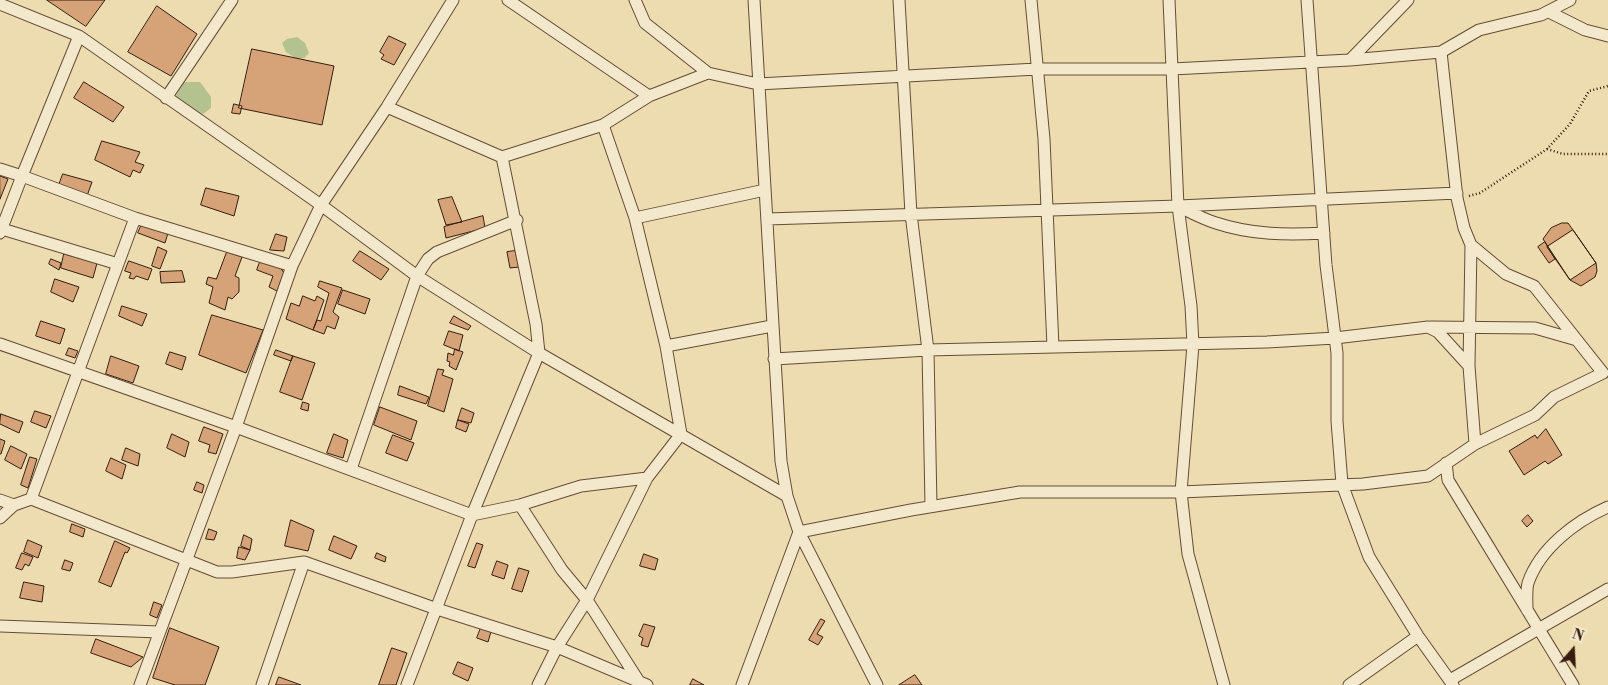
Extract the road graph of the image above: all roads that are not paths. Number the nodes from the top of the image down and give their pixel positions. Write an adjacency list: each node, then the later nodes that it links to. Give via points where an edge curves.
1 (232, 0): 26 (street)
2 (453, 0): 27 (street)
3 (508, 0): 25 (street)
4 (635, 0): 22 (street, via 645,23)
5 (754, 0): 24 (street)
6 (899, 0): 23 (street)
7 (1031, 0): 20 (street)
8 (1170, 0): 21 (street)
9 (1306, 0): 19 (street)
10 (1408, 0): 18 (street)
11 (1570, 0): 14 (street)
12 (0, 4): 13 (street)
13 (23, 5): 15 (street)
14 (1550, 12): 16 (street); 17 (street, via 1478,30)
15 (79, 36): 26 (street); 31 (street)
16 (1606, 37)
17 (1441, 52): 18 (street); 33 (street)
18 (1350, 60): 19 (street)
19 (1313, 63): 21 (street); 34 (street)
20 (1036, 69): 21 (street); 23 (street); 37 (street, via 1044,139)
21 (1172, 69): 36 (street)
22 (708, 73): 24 (street); 25 (street)
23 (903, 78): 24 (street); 38 (street)
24 (758, 84): 32 (street)
25 (649, 96): 28 (street)
26 (166, 98): 35 (street)
27 (387, 107): 29 (street); 35 (street)
28 (603, 125): 29 (street); 40 (street)
29 (502, 157): 42 (street)
30 (0, 168): 31 (street)
31 (22, 176): 39 (street); 43 (street)
32 (765, 190): 40 (street); 41 (street)
33 (1457, 196): 34 (street); 45 (street, via 1464,228)
34 (1322, 199): 36 (street); 44 (street)
35 (322, 205): 47 (street); 48 (street)
36 (1178, 206): 37 (street); 44 (street, via 1216,223 1239,228 1282,235); 55 (street)
37 (1047, 210): 38 (street); 57 (street)
38 (911, 214): 41 (street); 58 (street)
39 (135, 218): 46 (street); 47 (street)
40 (635, 218): 56 (street)
41 (767, 219): 49 (street)
42 (517, 220): 48 (street, via 437,252); 59 (street, via 536,324)
43 (1, 231): 46 (street)
44 (1324, 233): 52 (street)
45 (1472, 245): 50 (street); 53 (street, via 1506,274 1534,286)
46 (118, 264): 62 (street)
47 (292, 266): 64 (street)
48 (417, 276): 59 (street); 68 (street)
49 (772, 326): 56 (street); 60 (street)
50 (1470, 326): 51 (street); 53 (street, via 1535,328); 61 (street)
51 (1428, 327): 52 (street); 61 (street, via 1438,332)
52 (1335, 338): 55 (street); 70 (street)
53 (1576, 340): 63 (street)
54 (0, 344): 62 (street)
55 (1193, 345): 57 (street); 71 (street)
56 (666, 346): 65 (street)
57 (1052, 347): 58 (street)
58 (928, 350): 60 (street); 77 (street)
59 (538, 353): 65 (street); 79 (street)
60 (774, 359): 72 (street, via 780,461)
61 (1469, 366): 66 (street)
62 (78, 372): 64 (street); 73 (street)
63 (1606, 375): 66 (street, via 1554,397 1535,415)
64 (236, 427): 68 (street); 82 (street)
65 (681, 434): 69 (street); 72 (street)
66 (1475, 444): 67 (street)
67 (1446, 463): 70 (street, via 1428,476); 87 (street, via 1448,480)
68 (350, 469): 79 (street)
69 (647, 478): 76 (street, via 581,486); 85 (street)
70 (1342, 484): 71 (street); 91 (street, via 1369,557)
71 (1181, 492): 77 (street, via 1020,492); 101 (street, via 1188,554)
72 (787, 496): 81 (street)
73 (31, 499): 75 (street); 82 (street)
74 (0, 500): 75 (street)
75 (14, 505): 80 (street)
76 (520, 505): 79 (street); 85 (street, via 562,570)
77 (931, 506): 81 (street)
78 (1608, 507): 87 (street, via 1574,527 1537,563 1528,585)
79 (472, 515): 86 (street)
80 (0, 518)
81 (800, 532): 99 (street); 100 (street)
82 (187, 559): 83 (street, via 225,573); 90 (street)
83 (304, 562): 86 (street); 96 (street)
84 (1608, 589): 89 (street)
85 (587, 600): 92 (street); 93 (street)
86 (437, 609): 92 (street); 97 (street)
87 (1527, 610): 89 (street)
88 (0, 626): 90 (street)
89 (1538, 631): 94 (street); 103 (street)
90 (159, 632): 95 (street)
91 (1418, 636): 94 (street); 102 (street)
92 (557, 648): 93 (street); 98 (street)
93 (641, 683)
94 (1451, 683)
95 (140, 685)
96 (262, 685)
97 (407, 685)
98 (538, 685)
99 (742, 685)
100 (876, 685)
101 (1224, 685)
102 (1349, 685)
103 (1572, 685)

